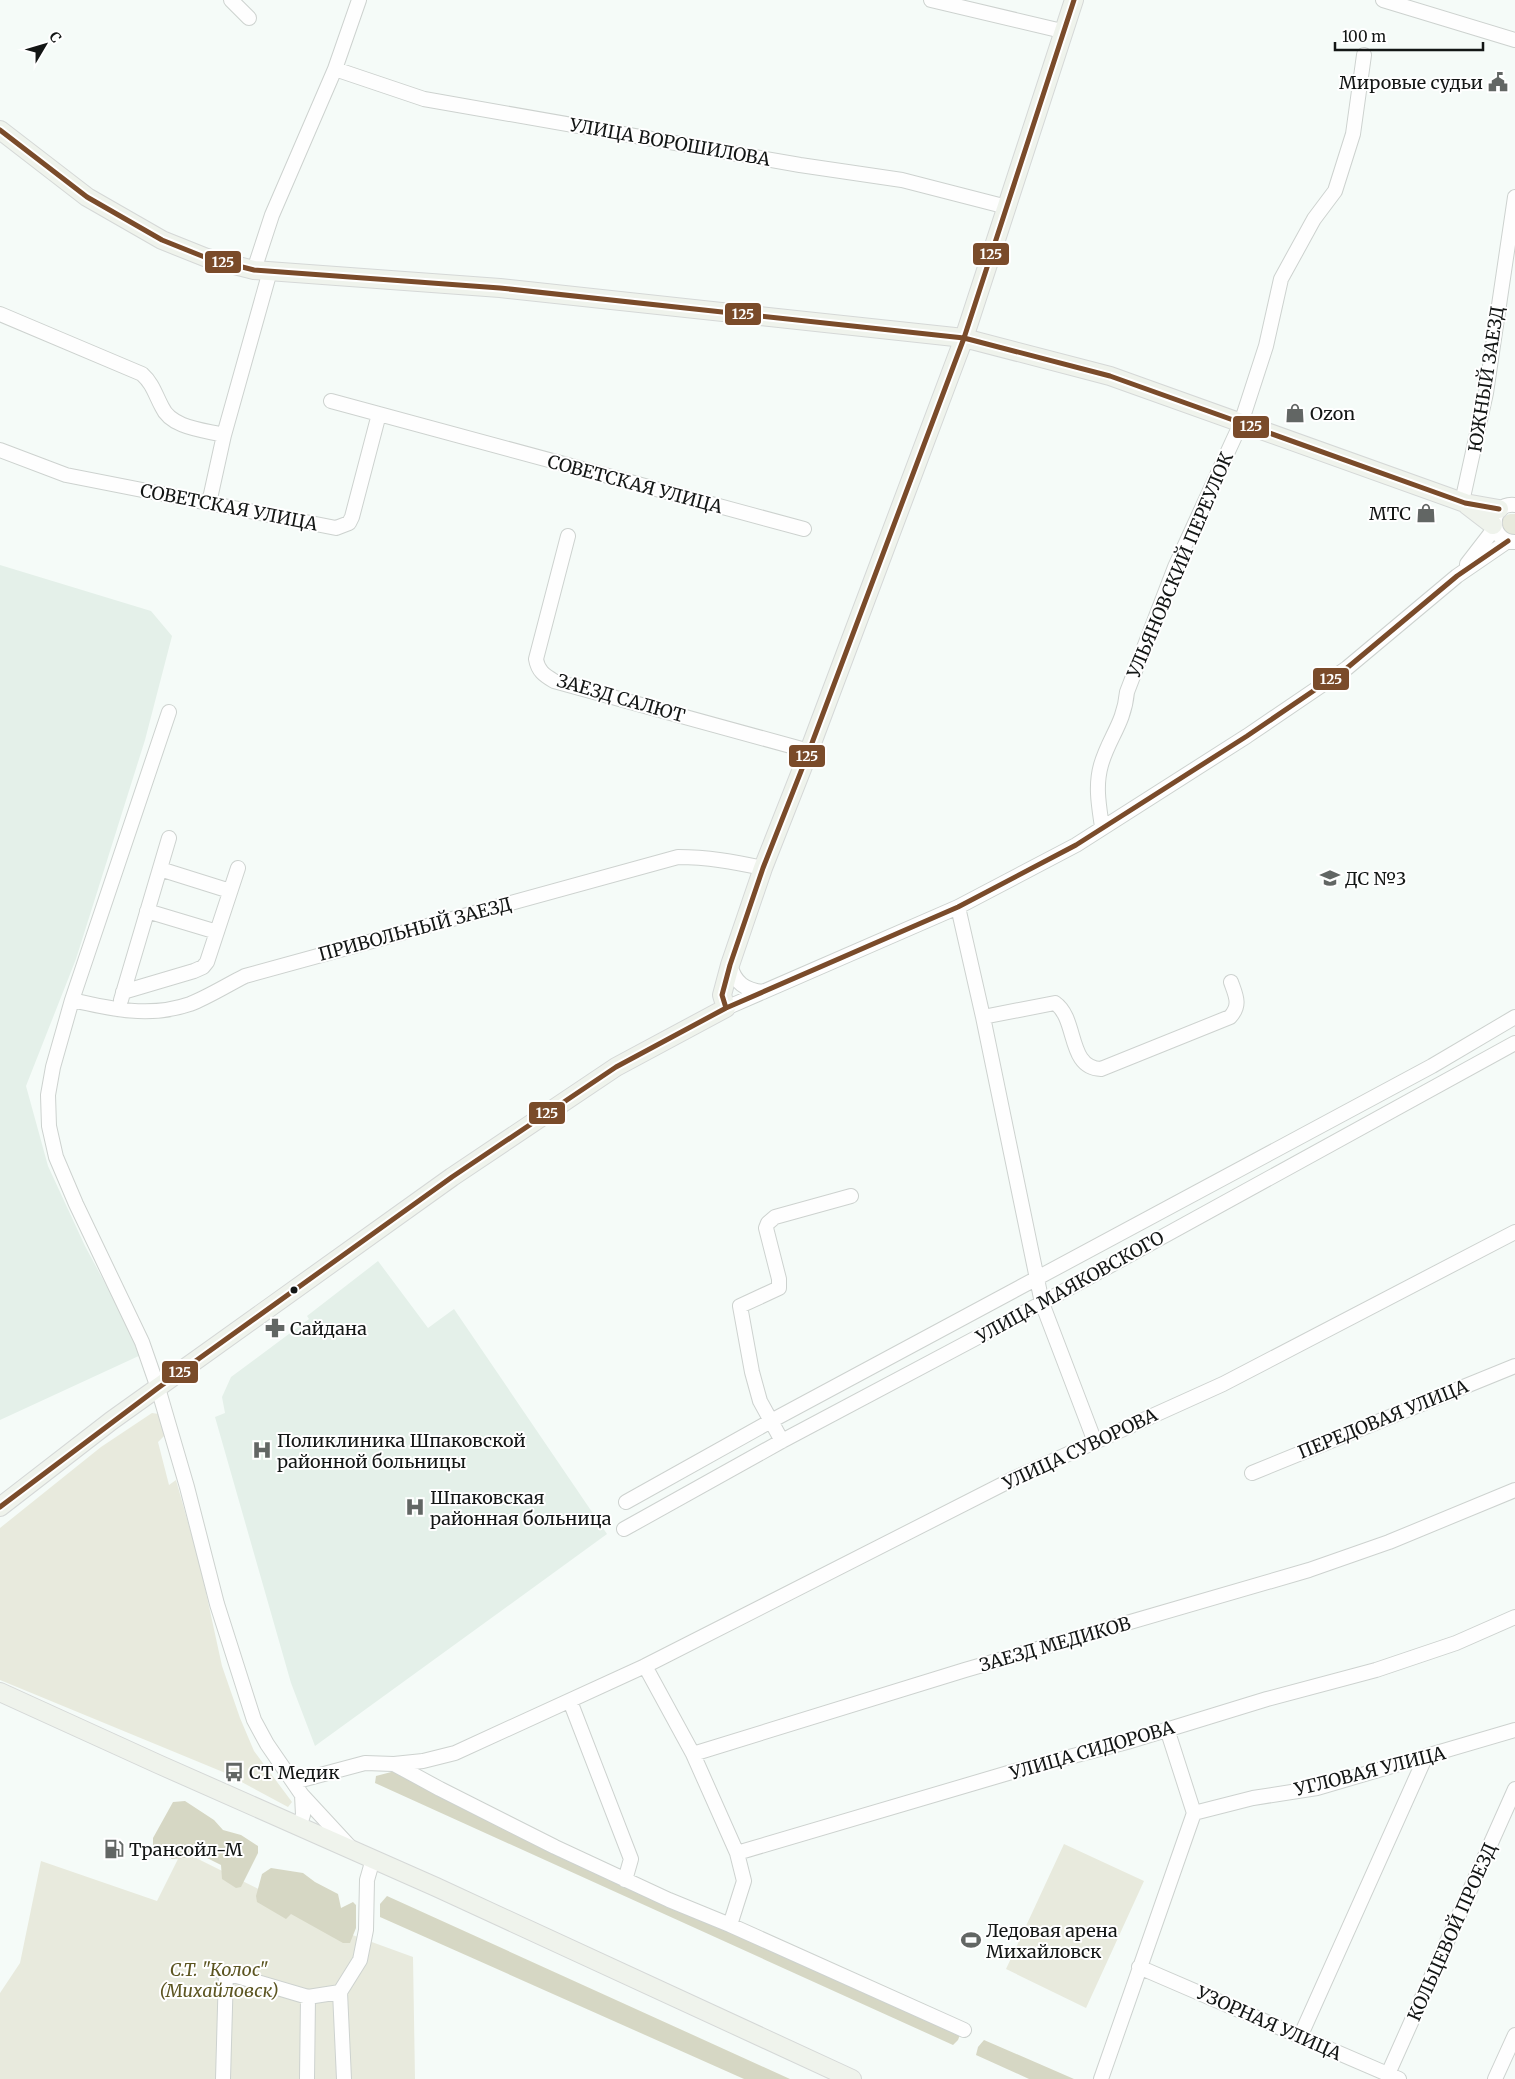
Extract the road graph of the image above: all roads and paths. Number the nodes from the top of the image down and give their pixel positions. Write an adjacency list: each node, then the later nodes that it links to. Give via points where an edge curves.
1 (231, 0): 6 (street)
2 (359, 0): 10 (street)
3 (931, 0): 7 (street)
4 (1074, 0): 7 (main road)
5 (1383, 0): 8 (street)
6 (249, 18)
7 (1062, 31): 13 (main road)
8 (1515, 40)
9 (1364, 55): 19 (street, УЛЬЯНОВСКИЙ ПЕРЕУЛОК, via 1353,134 1335,191 1314,219 1281,279 1266,346)
10 (335, 69): 13 (street, УЛИЦА ВОРОШИЛОВА, via 424,99 902,180); 14 (street, via 272,215)
11 (0, 130): 14 (main road, via 87,197 162,240 207,258)
12 (1515, 197): 22 (street, ЮЖНЫЙ ЗАЕЗД, via 1486,394)
13 (1007, 207): 16 (main road)
14 (262, 270): 16 (main road, via 500,288); 20 (street)
15 (0, 314): 20 (street, via 142,374 152,383 162,410 175,422)
16 (964, 338): 19 (main road, via 1110,376); 30 (main road)
17 (331, 401): 18 (street, СОВЕТСКАЯ УЛИЦА)
18 (379, 414): 23 (street, СОВЕТСКАЯ УЛИЦА, via 352,517 342,527); 25 (street, СОВЕТСКАЯ УЛИЦА)
19 (1241, 424): 22 (main road); 31 (street, УЛЬЯНОВСКИЙ ПЕРЕУЛОК, via 1176,567 1127,692 1125,709 1101,765 1097,796)
20 (224, 435): 23 (street)
21 (0, 450): 23 (street, СОВЕТСКАЯ УЛИЦА, via 66,475)
22 (1464, 502): 24 (main road)
23 (209, 503)
24 (1501, 517): 27 (street, via 1499,536); 28 (street)
25 (804, 529)
26 (568, 536): 30 (street, ЗАЕЗД САЛЮТ, via 536,659 544,675 554,681)
27 (1511, 541): 28 (street)
28 (1457, 576): 31 (street, via 1347,668 1247,736)
29 (169, 712): 44 (street)
30 (809, 751): 34 (main road)
31 (1102, 827): 37 (street, via 1076,845)
32 (169, 838): 35 (street)
33 (238, 868): 36 (street)
34 (763, 868): 40 (main road); 46 (street, ПРИВОЛЬНЫЙ ЗАЕЗД, via 728,860 678,857 245,976 190,1004 155,1011)
35 (160, 869): 36 (street); 38 (street)
36 (230, 892): 39 (street)
37 (958, 907): 43 (street); 47 (street)
38 (147, 911): 39 (street); 42 (street)
39 (216, 932): 42 (street, via 203,967)
40 (730, 965): 43 (street, via 738,983); 45 (main road, via 722,996)
41 (1231, 982): 47 (street, via 1238,1001 1230,1017 1101,1069 1084,1064 1065,1013 1055,1003)
42 (123, 992): 46 (street)
43 (763, 992): 45 (street)
44 (72, 1000): 46 (street, ПРИВОЛЬНЫЙ ЗАЕЗД); 55 (street, via 53,1067 48,1095 49,1126 56,1157 142,1342)
45 (726, 1008): 55 (main road, via 616,1067 452,1177)
46 (118, 1010)
47 (983, 1017): 52 (street)
48 (1515, 1017): 52 (street, УЛИЦА МАЯКОВСКОГО, via 1432,1066)
49 (1515, 1043): 53 (street, УЛИЦА МАЯКОВСКОГО)
50 (851, 1196): 56 (street, via 775,1217 768,1222 766,1228 779,1288 740,1306 752,1372 760,1401)
51 (1515, 1232): 58 (street, УЛИЦА СУВОРОВА, via 1223,1384)
52 (1037, 1278): 53 (street); 56 (street, УЛИЦА МАЯКОВСКОГО)
53 (1042, 1304): 57 (street, УЛИЦА МАЯКОВСКОГО); 58 (street)
54 (1515, 1366): 59 (street, ПЕРЕДОВАЯ УЛИЦА)
55 (158, 1388): 62 (main road); 73 (street, via 217,1604 254,1720)
56 (771, 1421): 57 (street); 61 (street, УЛИЦА МАЯКОВСКОГО)
57 (782, 1441): 63 (street, УЛИЦА МАЯКОВСКОГО)
58 (1094, 1442): 65 (street, УЛИЦА СУВОРОВА, via 1015,1478)
59 (1252, 1473)
60 (1515, 1490): 70 (street, ЗАЕЗД МЕДИКОВ, via 1389,1542 1309,1570 965,1670)
61 (626, 1502)
62 (0, 1507)
63 (624, 1529)
64 (1515, 1617): 68 (street, УЛИЦА СИДОРОВА, via 1456,1643 1376,1670)
65 (645, 1666): 67 (street, УЛИЦА СУВОРОВА); 70 (street)
66 (0, 1692): 77 (main road)
67 (570, 1701): 72 (street, УЛИЦА СУВОРОВА, via 455,1753); 81 (street, via 631,1859)
68 (1167, 1729): 76 (street); 79 (street, УЛИЦА СИДОРОВА)
69 (1515, 1730): 71 (street, УГЛОВАЯ УЛИЦА)
70 (693, 1754): 79 (street)
71 (1425, 1758): 76 (street, УГЛОВАЯ УЛИЦА, via 1318,1788 1253,1798); 88 (street)
72 (394, 1764): 73 (street, УЛИЦА СУВОРОВА, via 366,1763); 81 (street)
73 (294, 1782): 75 (street)
74 (1515, 1789): 89 (street, КОЛЬЦЕВОЙ ПРОЕЗД)
75 (302, 1794): 77 (street, via 303,1815); 78 (street)
76 (1194, 1814): 83 (street)
77 (299, 1827): 78 (main road)
78 (353, 1850): 80 (main road)
79 (737, 1853): 82 (street, via 744,1881)
80 (373, 1859): 84 (street, via 367,1880 366,1930 360,1960); 93 (main road)
81 (625, 1880): 82 (street)
82 (730, 1925): 86 (street)
83 (1139, 1967): 88 (street, УЗОРНАЯ УЛИЦА); 94 (street)
84 (340, 1992): 85 (street); 92 (street)
85 (308, 1997): 90 (street, via 223,1972); 91 (street)
86 (964, 2030)
87 (1515, 2034): 95 (street)
88 (1300, 2037): 89 (street, УЗОРНАЯ УЛИЦА)
89 (1394, 2077)
90 (223, 2079)
91 (307, 2079)
92 (344, 2079)
93 (852, 2079)
94 (1101, 2079)
95 (1495, 2079)

